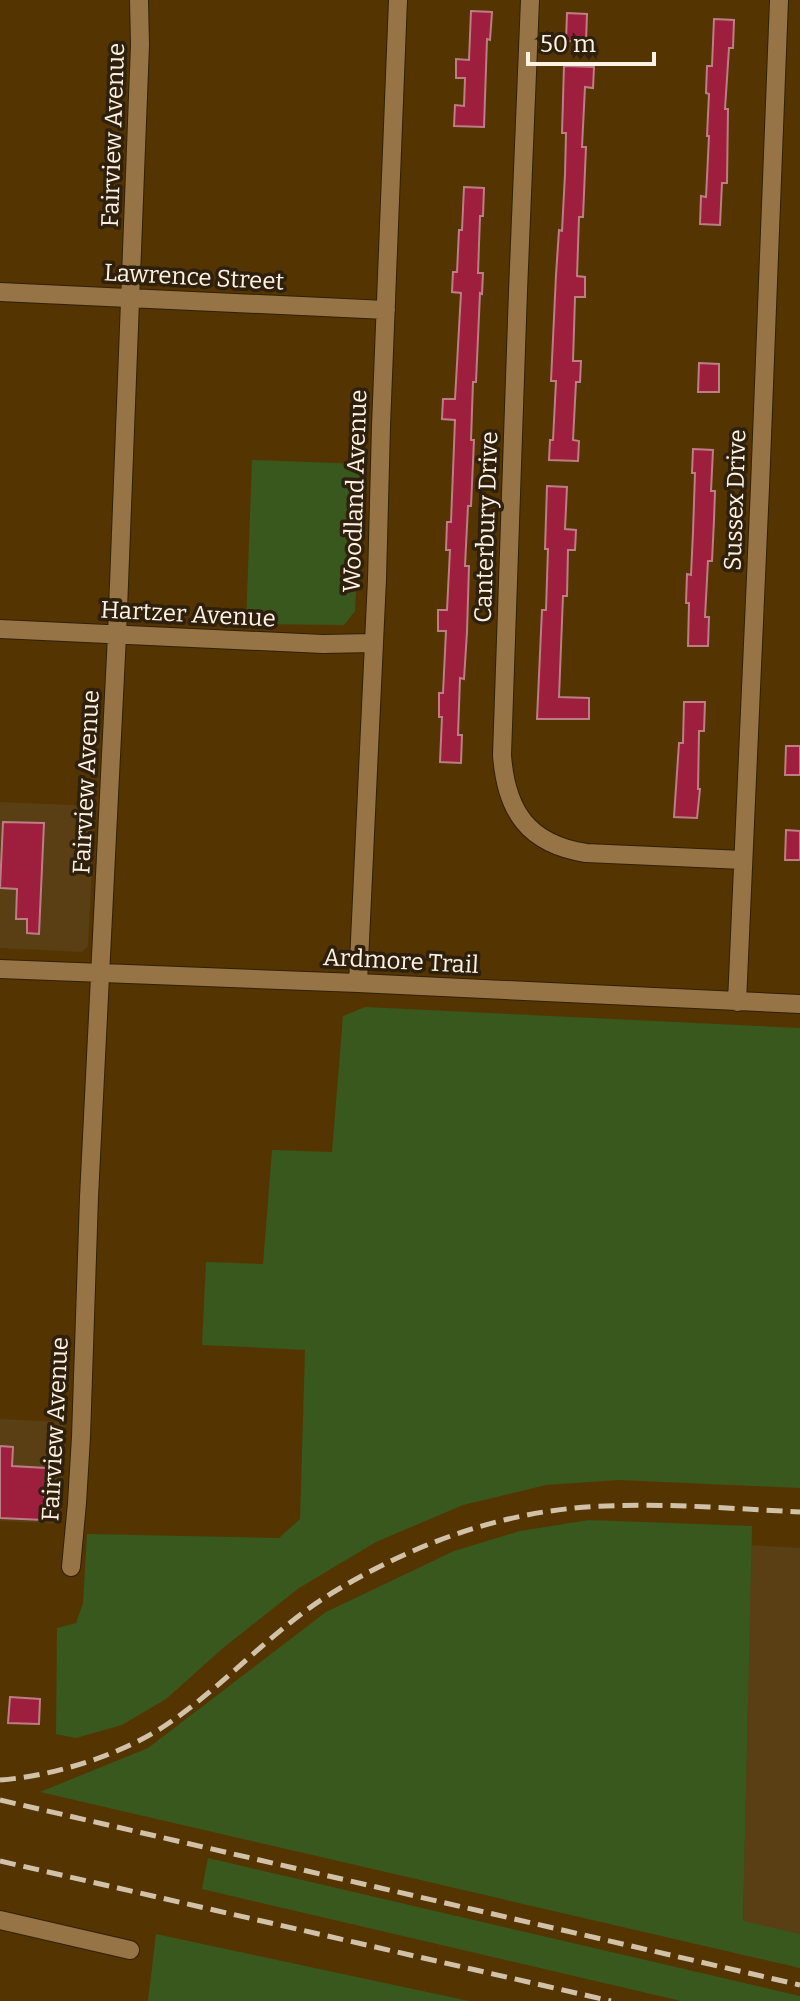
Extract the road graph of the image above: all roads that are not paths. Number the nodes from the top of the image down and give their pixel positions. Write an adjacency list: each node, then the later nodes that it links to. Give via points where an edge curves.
1 (139, 0): 6 (street, Fairview Avenue)
2 (398, 0): 7 (street, Woodland Avenue)
3 (530, 0): 11 (street, Canterbury Drive, via 504,778 509,797 531,829 565,849)
4 (779, 0): 11 (street, Sussex Drive)
5 (0, 292): 6 (street, Lawrence Street)
6 (131, 299): 7 (street, Lawrence Street); 9 (street, Fairview Avenue)
7 (386, 310): 10 (street, Woodland Avenue)
8 (0, 629): 9 (street, Hartzer Avenue)
9 (117, 635): 10 (street, Hartzer Avenue); 13 (street, Fairview Avenue)
10 (373, 643): 14 (street, Woodland Avenue)
11 (743, 860): 15 (street, Sussex Drive)
12 (0, 969): 13 (street, Ardmore Trail)
13 (99, 974): 14 (street, Ardmore Trail); 17 (street, Fairview Avenue)
14 (358, 983): 15 (street, Ardmore Trail)
15 (737, 1002): 16 (street, Ardmore Trail)
16 (800, 1004)
17 (71, 1567)
18 (0, 1920): 19 (street)
19 (130, 1950)

